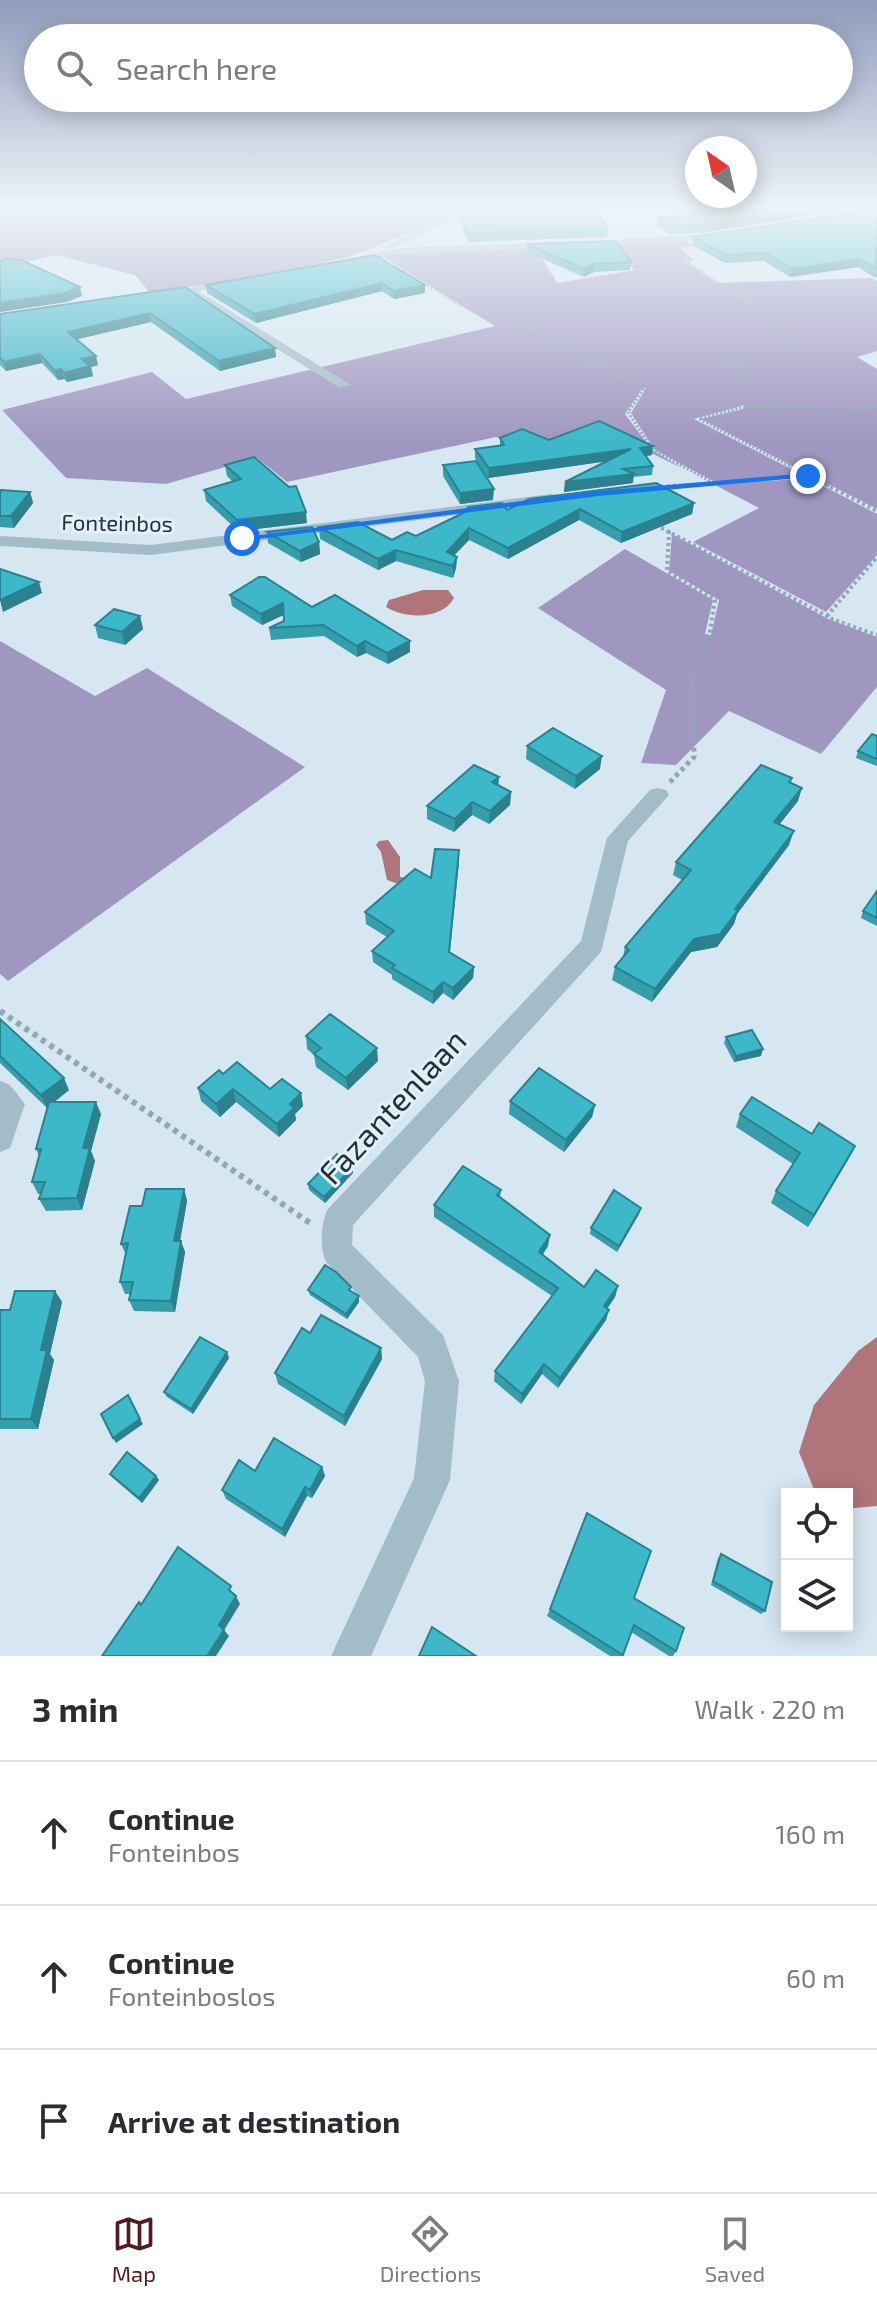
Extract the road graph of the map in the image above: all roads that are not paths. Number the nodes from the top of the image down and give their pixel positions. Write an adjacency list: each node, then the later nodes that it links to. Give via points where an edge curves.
1 (211, 286): 2 (street)
2 (189, 290): 3 (street); 4 (street)
3 (153, 295)
4 (345, 385)
5 (570, 497): 6 (street, Fonteinbos, via 151,550)
6 (0, 541)
7 (658, 795): 10 (street, Fazantenlaan, via 618,838 592,945 338,1220 337,1251 431,1347 442,1381 432,1480)
8 (0, 1093): 9 (street, via 11,1104)
9 (0, 1139)
10 (351, 1656)

